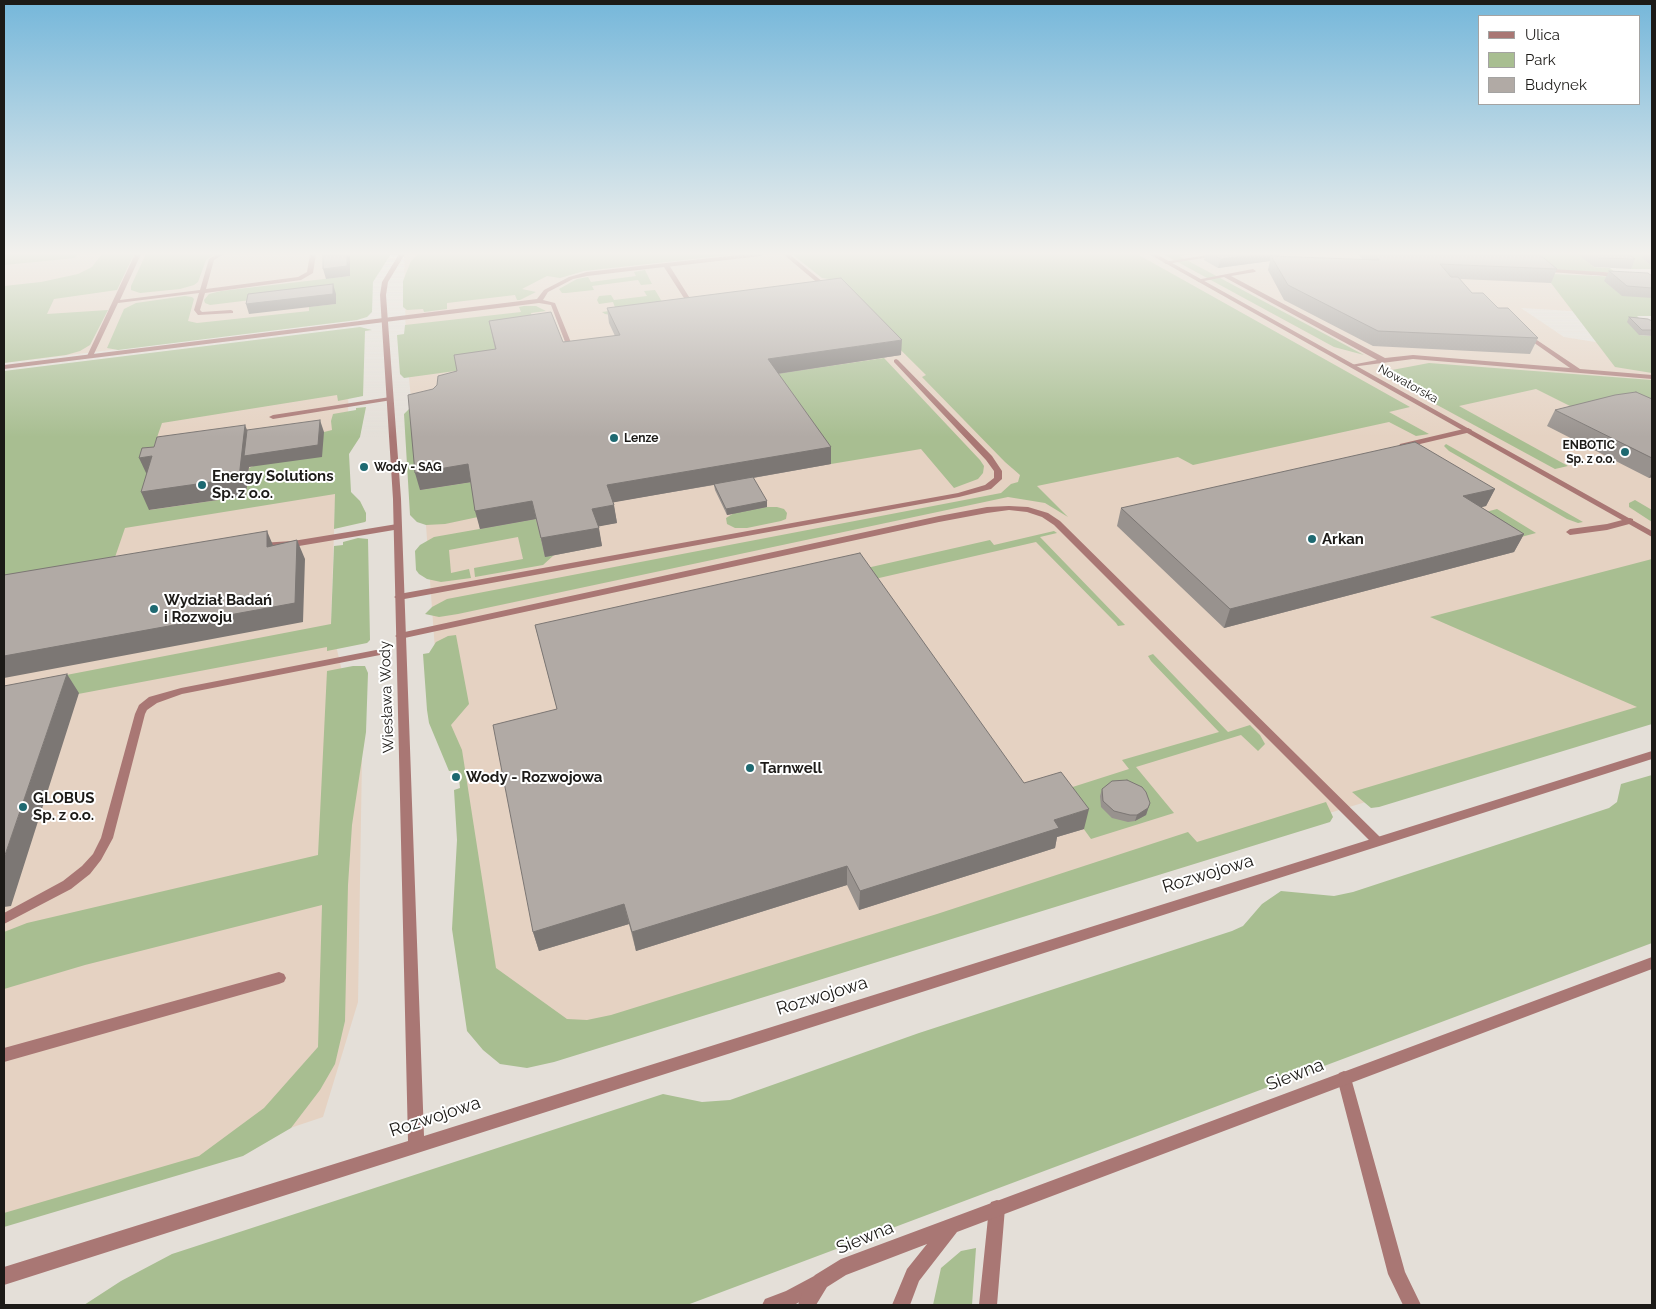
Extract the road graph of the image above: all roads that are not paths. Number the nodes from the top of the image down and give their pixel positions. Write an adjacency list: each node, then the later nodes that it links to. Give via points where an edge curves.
1 (110, 315): 10 (street)
2 (385, 315): 7 (street, Wiesława Wody)
3 (425, 315): 7 (street)
4 (557, 315): 9 (street, via 570,348)
5 (1262, 315): 13 (street, Nowatorska)
6 (1299, 315): 11 (street)
7 (385, 320): 10 (street); 17 (street, Wiesława Wody)
8 (1515, 327): 15 (street)
9 (580, 346)
10 (90, 356): 14 (street)
11 (1383, 360): 13 (street); 15 (street, via 1414,356)
12 (896, 361): 26 (street, via 989,458 998,471 998,479 988,487 960,495)
13 (1353, 366): 19 (street, Nowatorska)
14 (4, 367)
15 (1578, 370): 16 (street)
16 (1652, 377)
17 (390, 399): 18 (street); 22 (street, Wiesława Wody)
18 (273, 417)
19 (1468, 430): 20 (street); 21 (street, Nowatorska)
20 (1391, 448)
21 (1630, 521): 23 (street); 24 (street, Nowatorska)
22 (397, 527): 25 (street, via 293,544); 26 (street, Wiesława Wody)
23 (1570, 532)
24 (1652, 534)
25 (250, 547)
26 (399, 597): 27 (street, Wiesława Wody)
27 (400, 636): 30 (street, via 939,519 987,510 1028,510 1057,523); 36 (street, Wiesława Wody)
28 (376, 653): 31 (street, via 181,691 152,700 140,714 107,838 97,857 67,885)
29 (1652, 755): 30 (street, Rozwojowa)
30 (1377, 842): 36 (street, Rozwojowa)
31 (4, 919)
32 (1652, 962): 35 (street, Siewna)
33 (279, 978): 34 (street)
34 (4, 1054)
35 (1344, 1078): 37 (street, Siewna); 45 (street, via 1397,1274)
36 (416, 1144): 39 (street, Rozwojowa)
37 (998, 1208): 38 (street, Siewna); 44 (street)
38 (953, 1225): 40 (street, Siewna, via 841,1268); 43 (street, via 913,1275)
39 (4, 1276)
40 (821, 1281): 41 (street); 42 (street, Siewna)
41 (771, 1305)
42 (807, 1305)
43 (901, 1305)
44 (988, 1305)
45 (1412, 1305)

